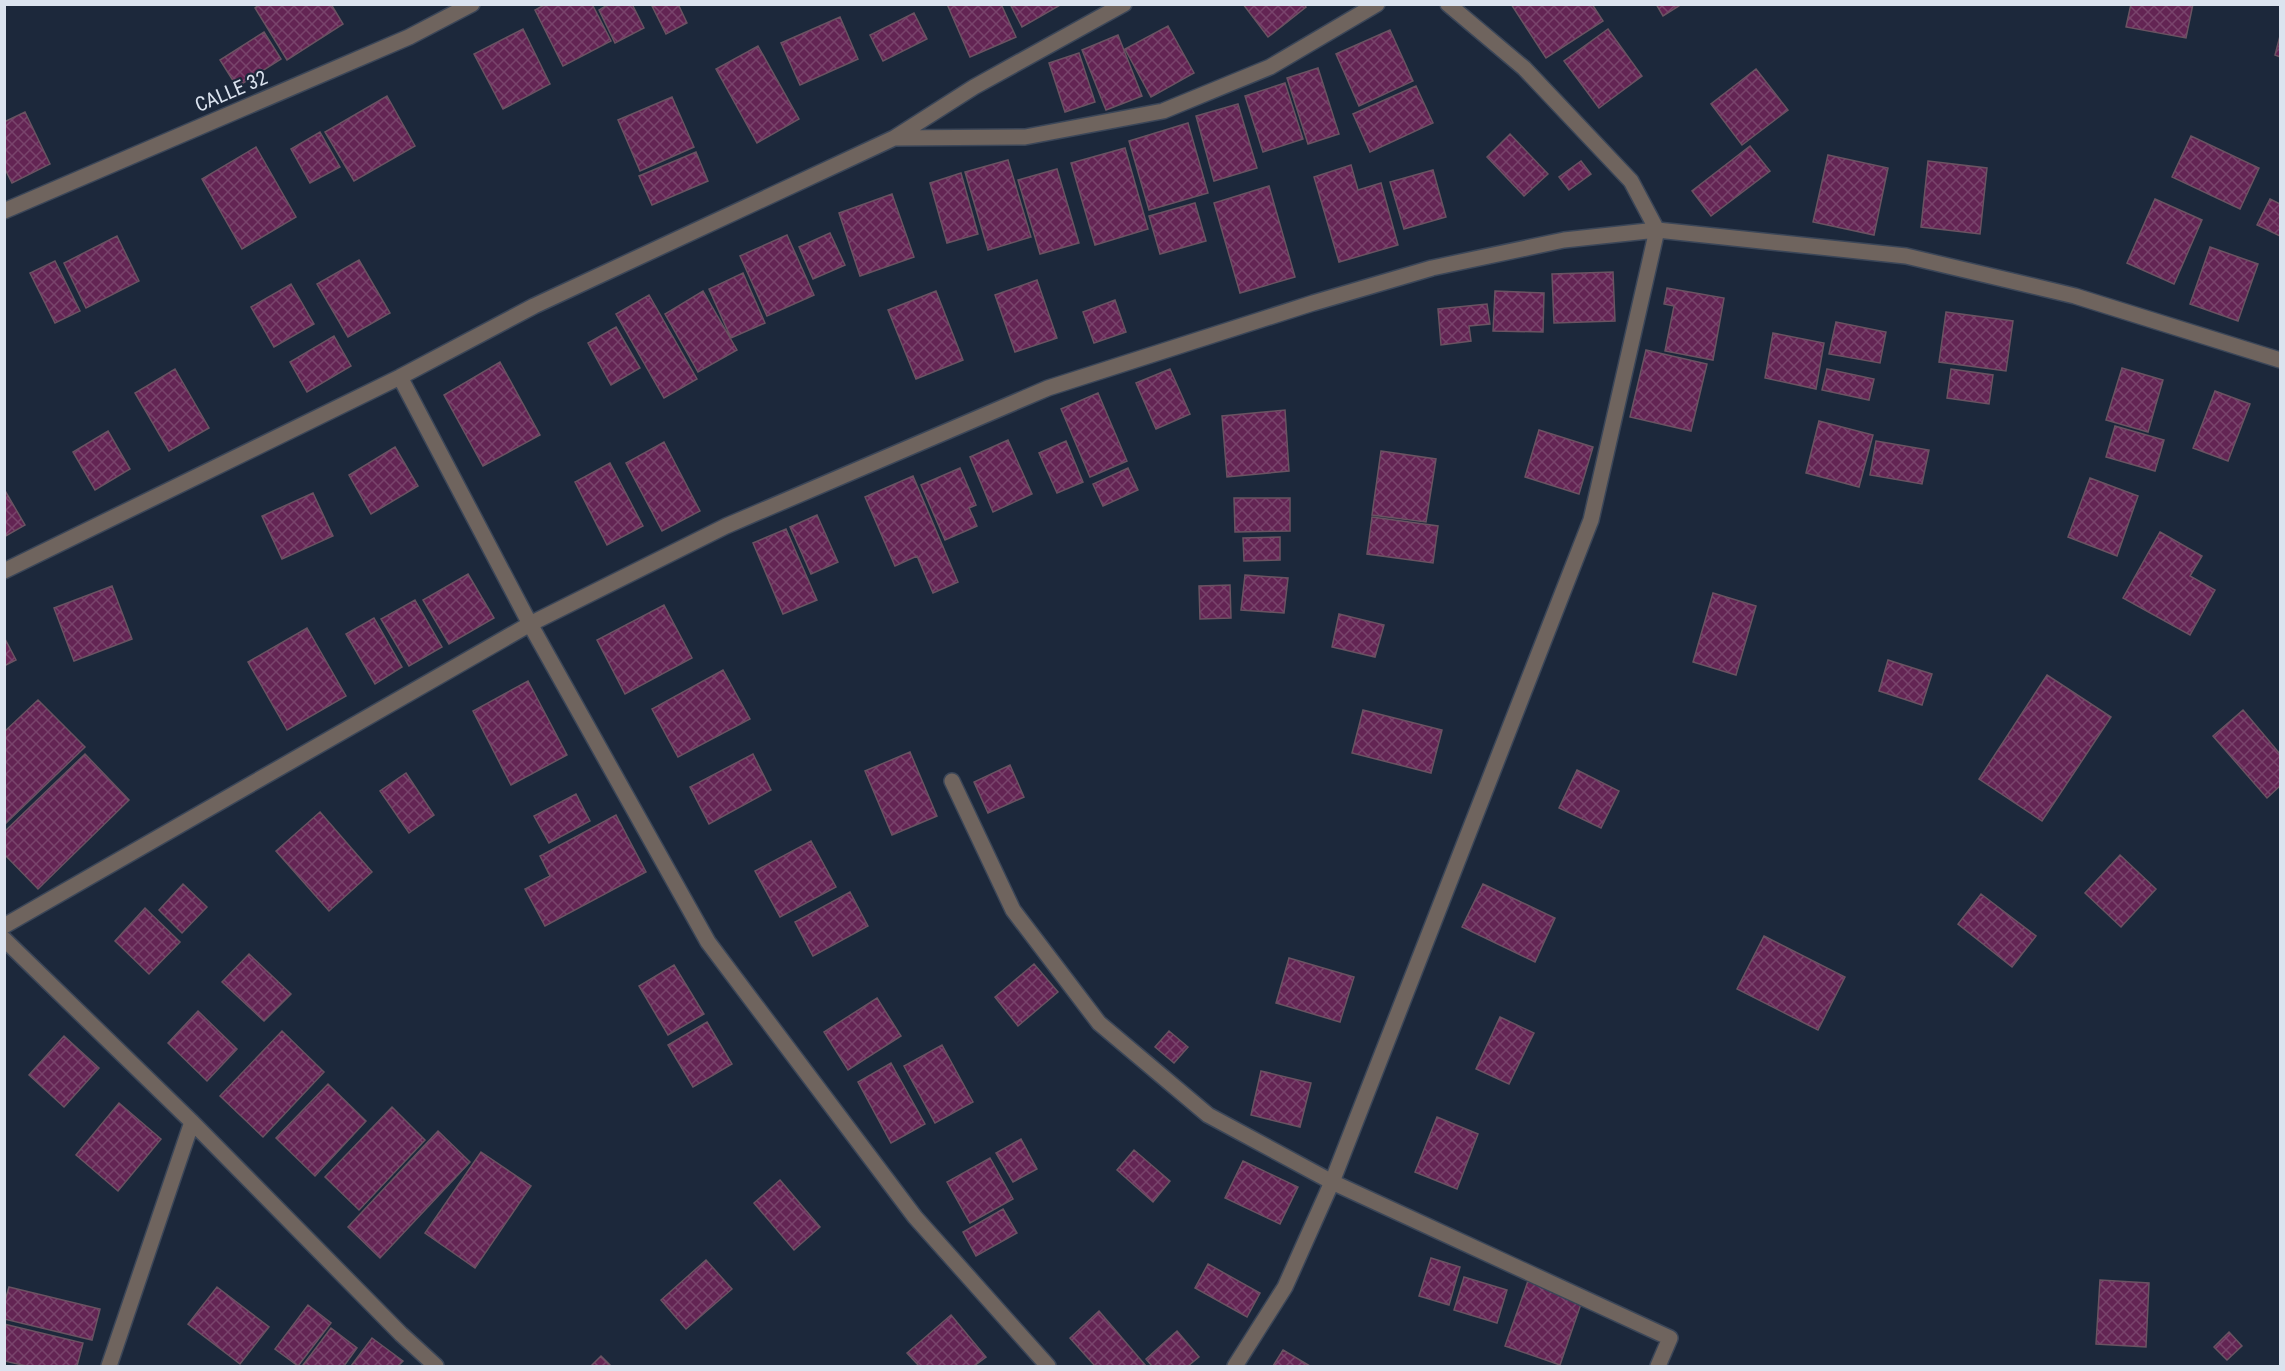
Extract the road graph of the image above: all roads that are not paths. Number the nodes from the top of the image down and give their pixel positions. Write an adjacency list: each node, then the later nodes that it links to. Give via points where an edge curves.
1 (472, 4): 6 (street, CALLE 32, via 409,37)
2 (1124, 4): 5 (street, via 974,87)
3 (1377, 4): 5 (street, via 1270,67 1163,111 1025,137)
4 (1448, 4): 7 (street, via 1524,68 1630,181)
5 (894, 138): 9 (street, via 534,306)
6 (4, 211)
7 (1657, 230): 8 (street, via 1906,256 2075,296); 11 (street, via 1564,240 1432,268 1048,388 726,526); 16 (street, via 1590,520)
8 (2280, 360)
9 (400, 377): 10 (street); 11 (street)
10 (4, 571)
11 (530, 624): 13 (street); 19 (street, via 708,942 915,1217)
12 (952, 781): 16 (street, via 1013,910 1099,1023 1208,1114)
13 (4, 926)
14 (4, 939): 15 (street)
15 (192, 1122): 17 (street); 18 (street)
16 (1332, 1182): 20 (street, via 1285,1287); 21 (street, via 1670,1338)
17 (109, 1366)
18 (436, 1366)
19 (1048, 1366)
20 (1234, 1366)
21 (1658, 1366)

